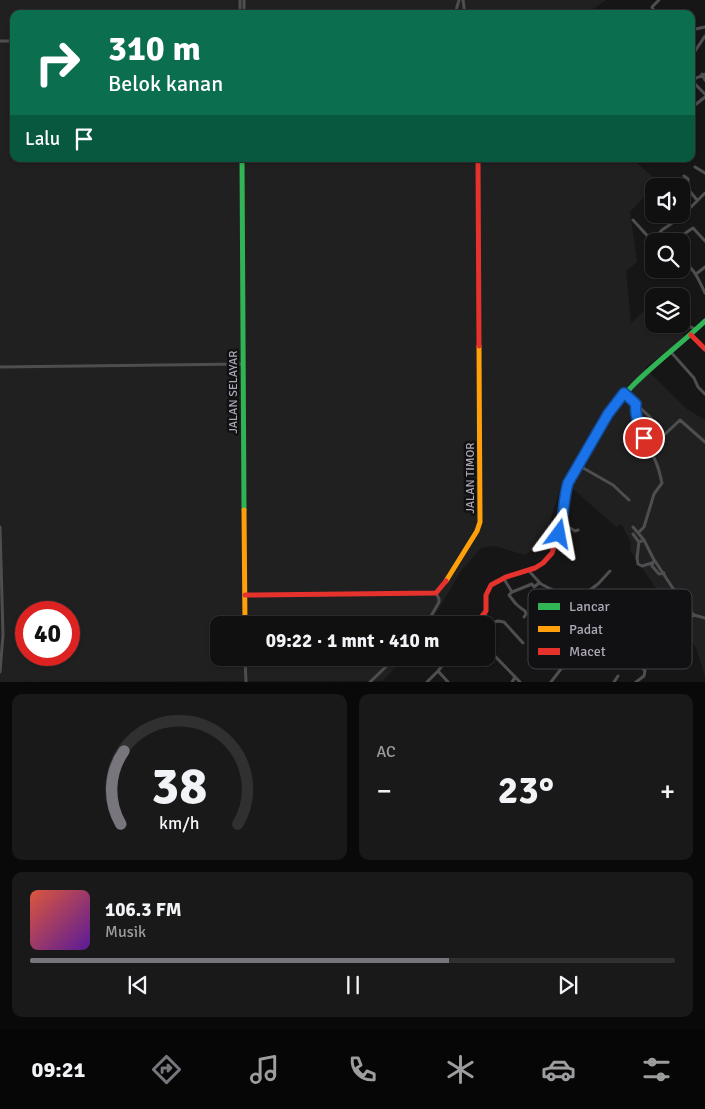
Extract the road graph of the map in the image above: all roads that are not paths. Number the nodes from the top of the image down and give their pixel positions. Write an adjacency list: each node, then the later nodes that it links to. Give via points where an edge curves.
1 (659, 0): 2 (street)
2 (653, 10)
3 (705, 36): 4 (street)
4 (695, 51)
5 (703, 74): 6 (street)
6 (705, 80)
7 (695, 85): 8 (street)
8 (705, 95): 9 (street)
9 (695, 105)
10 (242, 162): 32 (street, JALAN SELAYAR)
11 (478, 162): 57 (street, JALAN TIMOR, via 480,524 448,579)
12 (695, 167): 13 (street)
13 (705, 172)
14 (684, 176): 16 (street, via 688,180 688,189)
15 (705, 193): 16 (street)
16 (697, 200): 19 (street)
17 (634, 220): 18 (street)
18 (645, 233)
19 (660, 233)
20 (686, 233): 21 (street, via 693,228)
21 (705, 241)
22 (690, 267): 24 (street)
23 (705, 267): 24 (street)
24 (696, 274): 25 (street)
25 (705, 293)
26 (705, 321): 28 (street)
27 (690, 326): 28 (street)
28 (696, 330): 29 (street)
29 (691, 335): 30 (street); 31 (street)
30 (705, 349)
31 (670, 352): 34 (street); 35 (street)
32 (243, 364): 33 (street); 58 (street, JALAN SELAYAR)
33 (0, 367)
34 (624, 393): 36 (street); 38 (street)
35 (705, 394)
36 (636, 404): 37 (street, via 650,417 661,438 680,420); 44 (street, via 638,422 662,483 654,494 644,527)
37 (705, 442)
38 (578, 465): 39 (street, via 613,485); 40 (street, via 568,483)
39 (629, 500)
40 (562, 523): 43 (street); 49 (street, via 548,558)
41 (0, 527): 73 (street, via 3,600)
42 (633, 527): 44 (street)
43 (578, 530)
44 (639, 532): 46 (street)
45 (633, 534): 47 (street)
46 (644, 540): 47 (street); 48 (street)
47 (639, 542): 48 (street, via 638,564 642,566)
48 (653, 562): 55 (street)
49 (528, 570): 51 (street); 52 (street)
50 (610, 571): 54 (street)
51 (504, 579): 56 (street); 59 (street, via 488,590)
52 (539, 583): 53 (street); 56 (street)
53 (551, 589)
54 (591, 589)
55 (674, 589)
56 (512, 592): 63 (street, via 509,595 525,611)
57 (436, 593): 58 (street); 62 (street, via 440,599)
58 (244, 595): 61 (street, JALAN SELAYAR)
59 (485, 614): 65 (street, via 490,623 504,622)
60 (694, 615): 64 (street)
61 (245, 616)
62 (431, 616)
63 (524, 617)
64 (705, 618)
65 (523, 643)
66 (495, 657): 75 (street)
67 (245, 666): 78 (street)
68 (387, 666): 79 (street)
69 (442, 666): 72 (street)
70 (562, 669): 76 (street)
71 (642, 669): 77 (street, via 645,673)
72 (438, 671): 80 (street); 81 (street)
73 (0, 672)
74 (618, 676): 84 (street)
75 (515, 677): 82 (street); 83 (street)
76 (554, 680)
77 (636, 681)
78 (246, 682)
79 (370, 682)
80 (427, 682)
81 (448, 682)
82 (512, 682)
83 (520, 682)
84 (614, 682)

